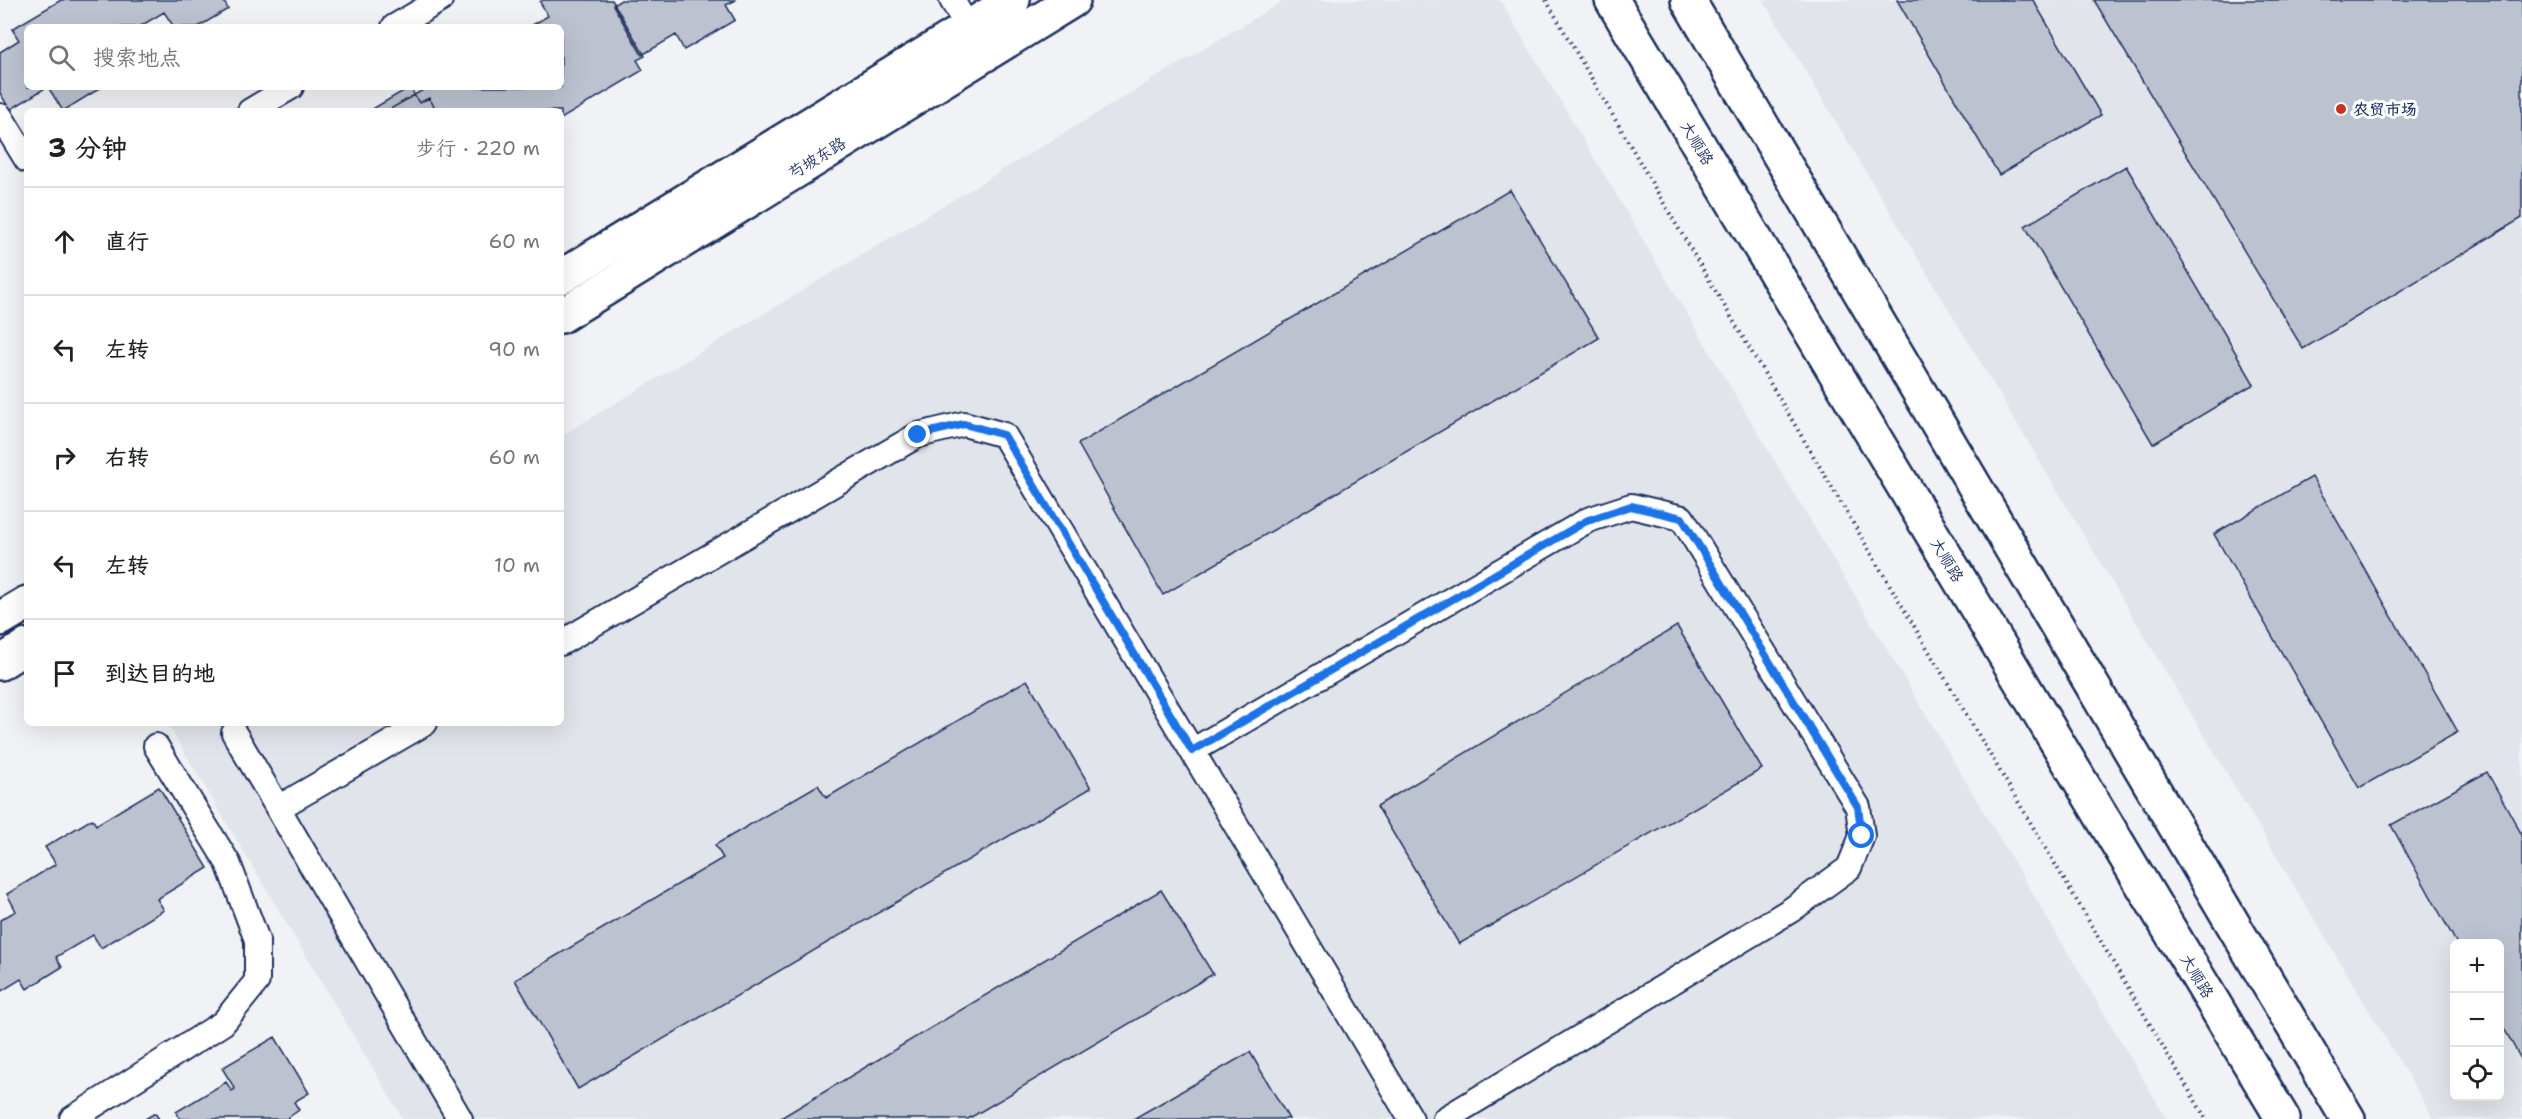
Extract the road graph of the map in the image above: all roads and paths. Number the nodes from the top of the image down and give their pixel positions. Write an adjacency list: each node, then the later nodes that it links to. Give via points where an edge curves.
1 (440, 0): 8 (lane)
2 (952, 0): 9 (lane)
3 (1013, 0): 9 (street, 芍坡东路)
4 (1073, 0): 15 (street, 芍坡东路)
5 (1546, 0): 30 (path)
6 (1612, 0): 31 (street, 大顺路)
7 (1688, 0): 32 (street)
8 (399, 24)
9 (968, 28): 14 (street, 芍坡东路)
10 (286, 90): 11 (lane)
11 (255, 108)
12 (0, 116): 13 (lane)
13 (24, 155)
14 (564, 274)
15 (564, 314)
16 (24, 605): 17 (street)
17 (0, 619)
18 (564, 642): 24 (lane, via 918,435 964,424 1004,435)
19 (24, 648): 20 (street)
20 (0, 663)
21 (420, 726): 25 (lane)
22 (234, 733): 25 (lane)
23 (156, 746): 26 (lane, via 228,863 257,940 256,981 223,1023)
24 (1192, 751): 28 (lane); 29 (lane, via 1588,520 1631,506 1682,518 1858,807 1862,836 1849,868 1791,910)
25 (278, 808): 27 (lane)
26 (72, 1119)
27 (460, 1119)
28 (1412, 1119)
29 (1445, 1119)
30 (2206, 1119)
31 (2283, 1119)
32 (2348, 1119)

